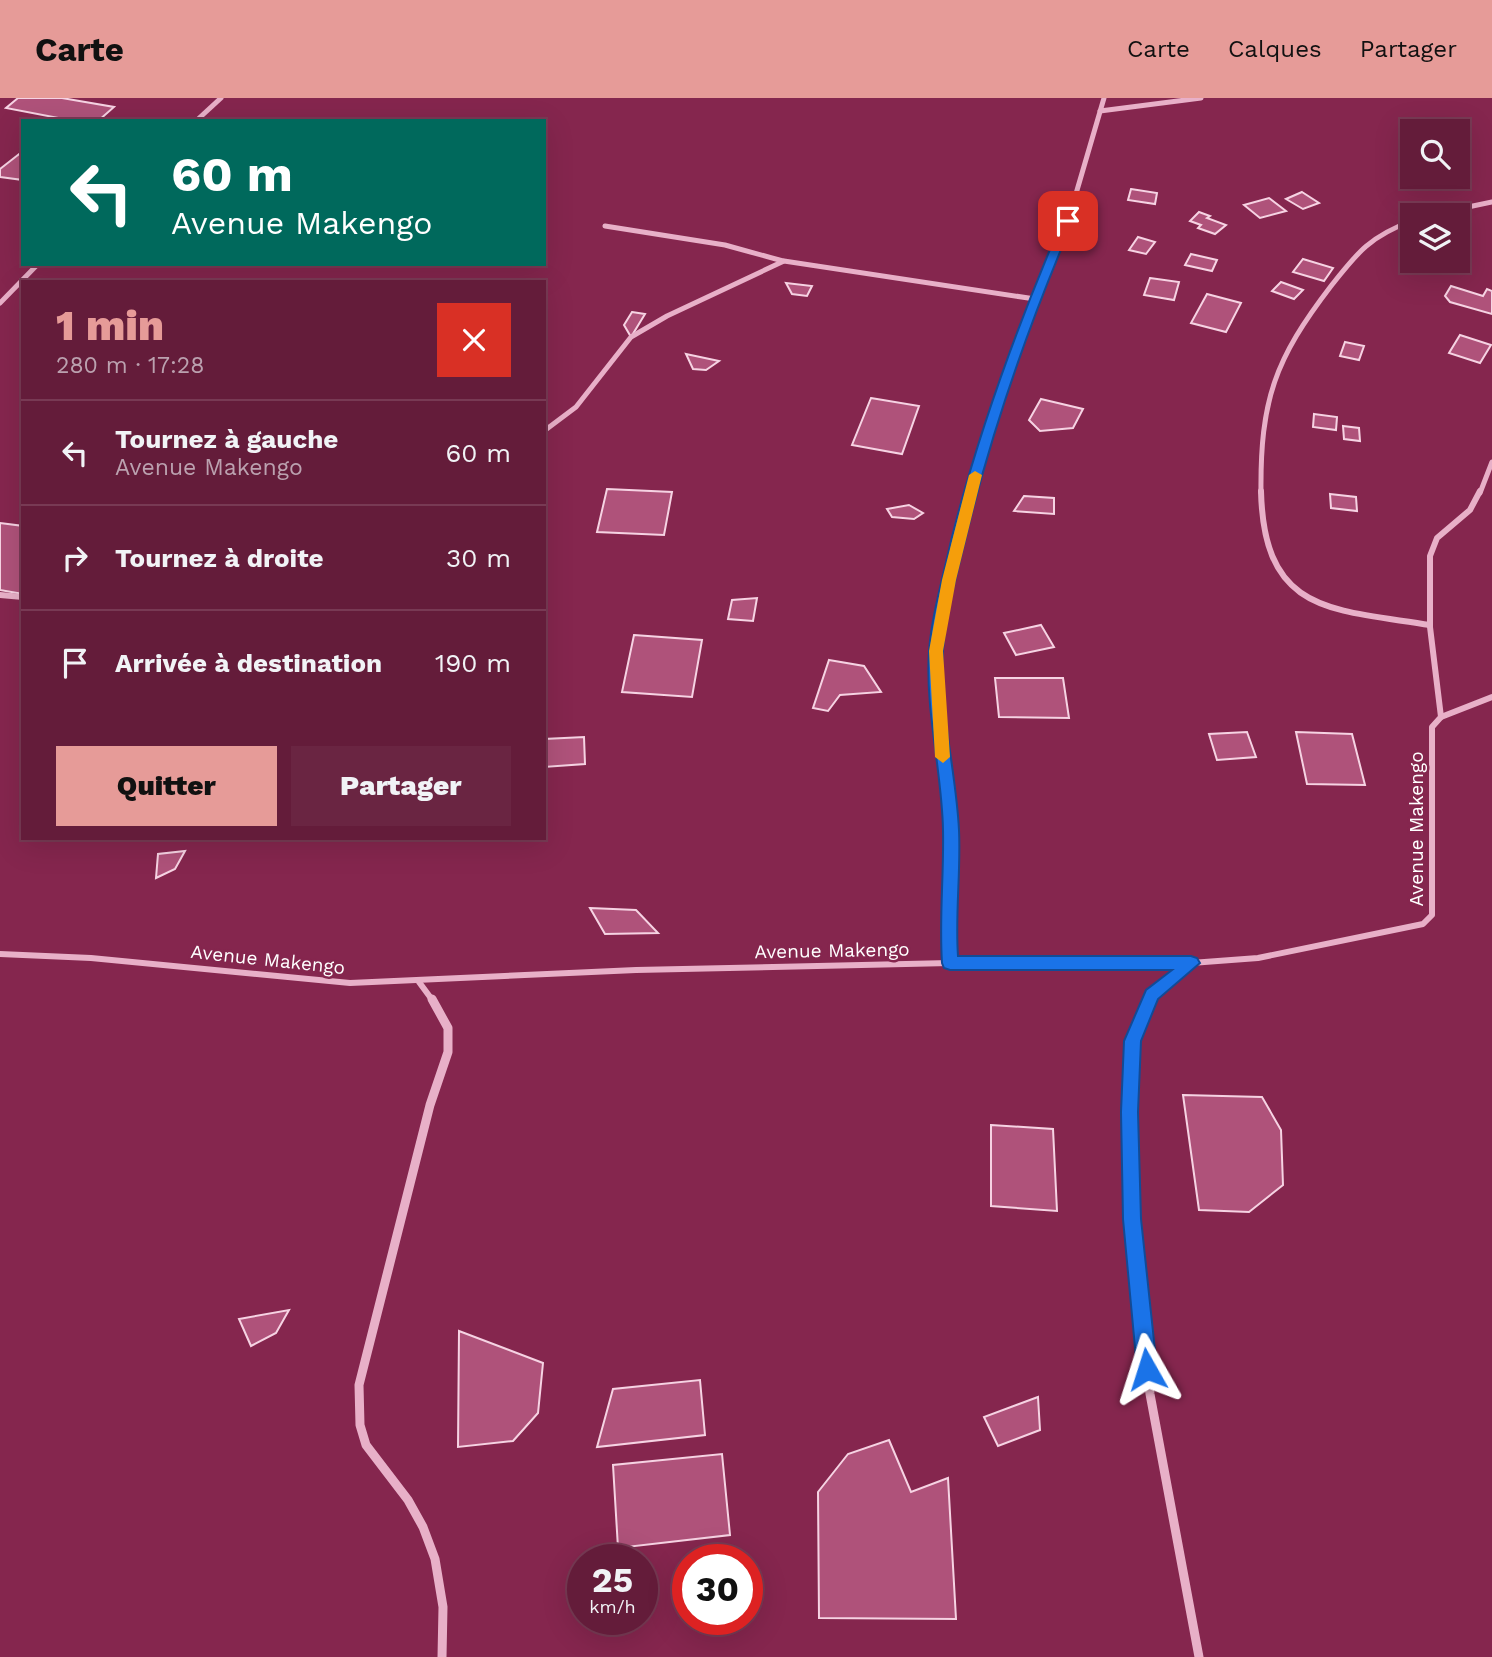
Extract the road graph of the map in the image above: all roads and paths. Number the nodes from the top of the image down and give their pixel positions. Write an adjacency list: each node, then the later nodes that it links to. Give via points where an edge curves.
1 (221, 98): 5 (street)
2 (1104, 98): 4 (street)
3 (1201, 98): 4 (street)
4 (1100, 111): 14 (street, via 1068,221)
5 (198, 119)
6 (1492, 202): 7 (street)
7 (1470, 207)
8 (605, 226): 10 (street, via 725,245)
9 (1400, 226): 20 (street, via 1370,237 1352,256 1283,356 1266,405 1260,445 1262,504 1274,561 1293,588 1313,603)
10 (784, 261): 14 (street); 16 (street, via 631,337 576,407)
11 (36, 266): 12 (street)
12 (22, 280)
13 (21, 281): 15 (street)
14 (1035, 299): 24 (street, via 971,487 936,651 939,730 951,830)
15 (0, 303)
16 (546, 430)
17 (1492, 462): 20 (street, Avenue Makengo, via 1471,509 1435,540 1429,558)
18 (0, 595): 19 (street)
19 (21, 597)
20 (1430, 625): 22 (street, Avenue Makengo)
21 (1492, 697): 22 (street)
22 (1441, 717): 25 (street, Avenue Makengo, via 1432,727 1429,921 1258,958)
23 (0, 954): 26 (street, Avenue Makengo, via 103,959 350,983)
24 (950, 963): 25 (street, Avenue Makengo); 26 (street, Avenue Makengo, via 636,970)
25 (1191, 963): 28 (street, via 1152,995 1132,1041 1129,1112 1132,1219 1150,1394)
26 (419, 982): 27 (street, via 440,1011 449,1035 359,1385 359,1409 362,1436 422,1526 441,1576 445,1609)
27 (442, 1657)
28 (1199, 1657)

